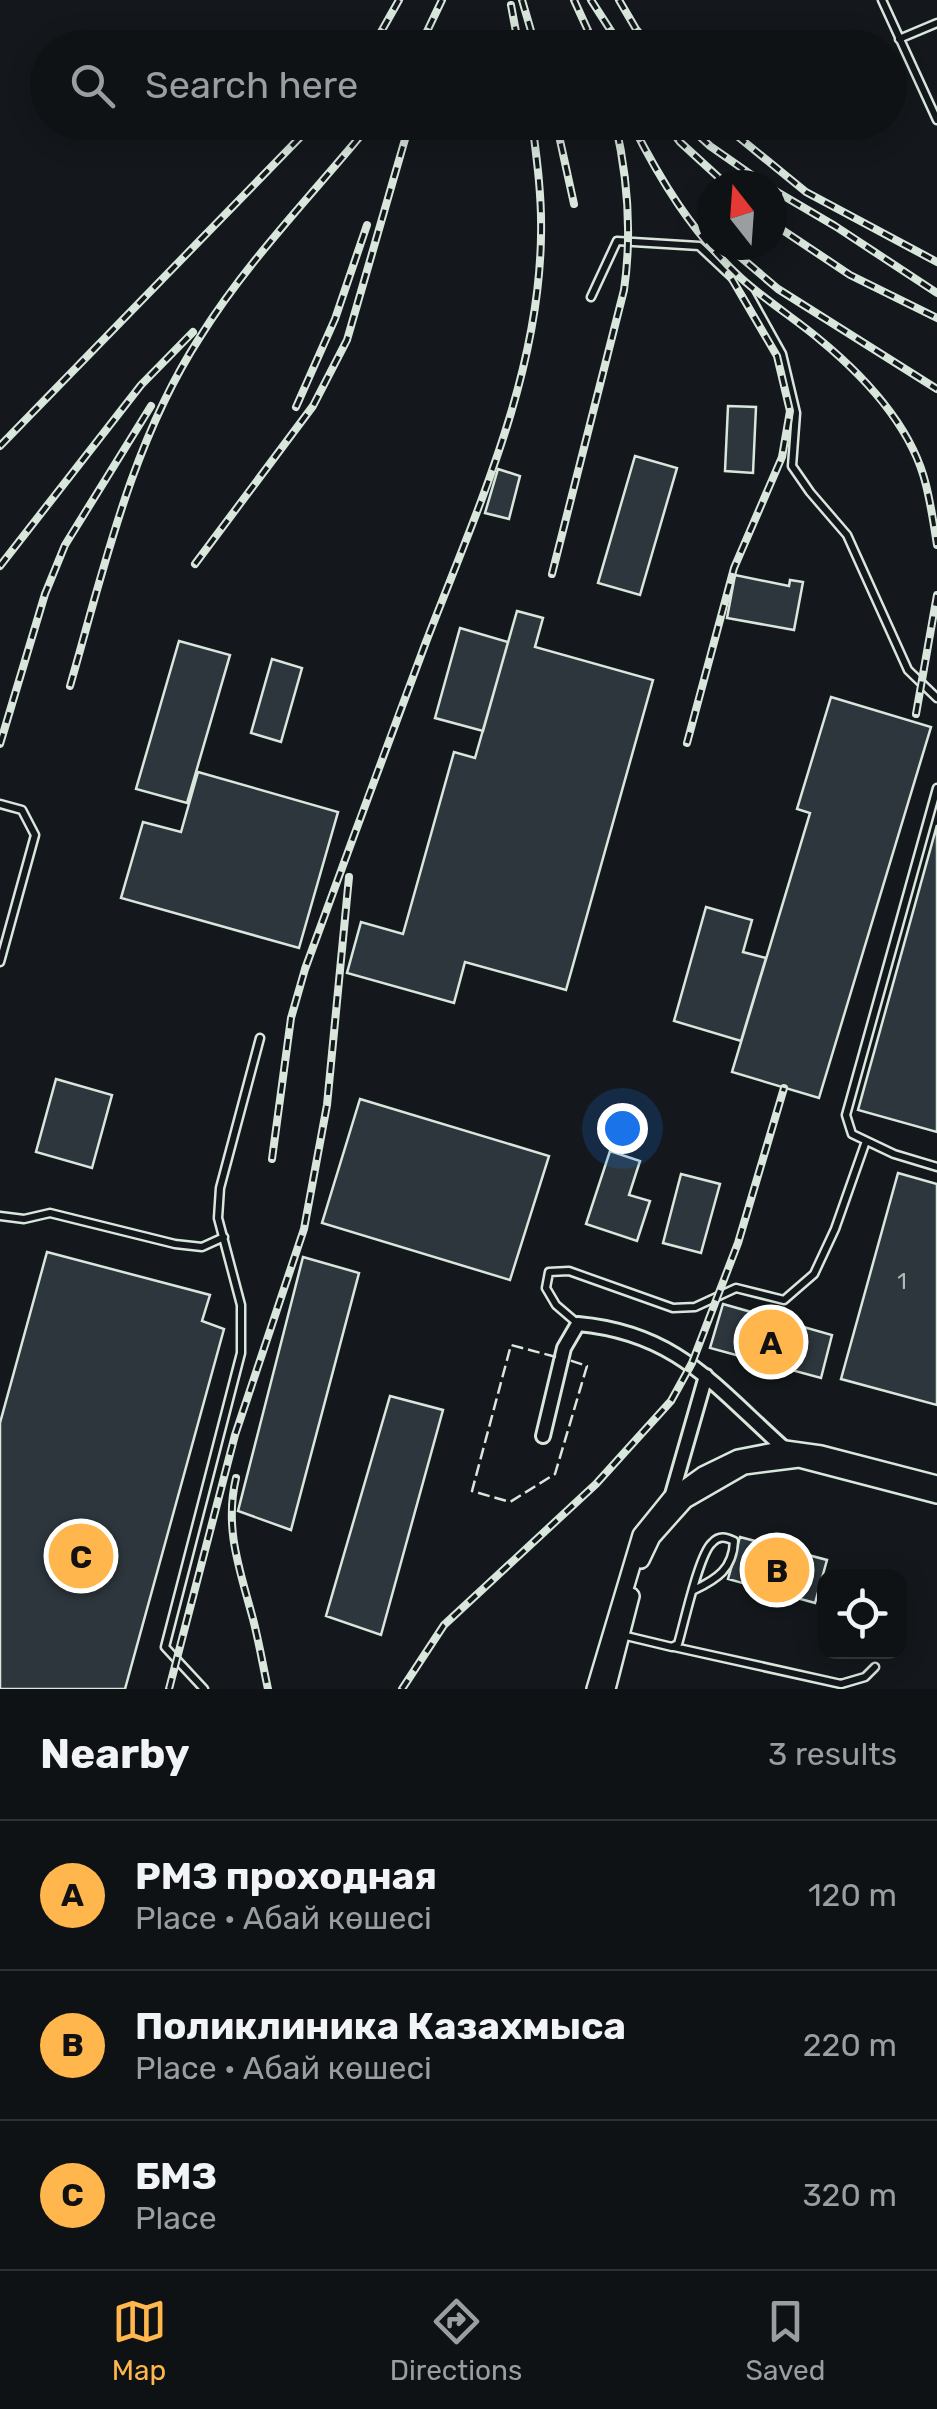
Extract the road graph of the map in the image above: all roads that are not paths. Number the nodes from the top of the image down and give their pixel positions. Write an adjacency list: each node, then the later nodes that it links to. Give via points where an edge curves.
1 (882, 0): 3 (lane)
2 (937, 22): 4 (lane)
3 (895, 30)
4 (907, 35)
5 (907, 56): 6 (lane)
6 (937, 120)
7 (591, 298): 8 (lane, via 617,241 699,246 748,291 782,354 796,413 792,466 847,535 908,670)
8 (937, 698)
9 (937, 788): 13 (lane, via 846,1115 852,1134)
10 (0, 804): 11 (lane, via 22,810 35,835)
11 (0, 962)
12 (260, 1038): 16 (lane, via 220,1188)
13 (866, 1141): 14 (lane); 17 (lane, via 814,1274 784,1300 736,1288 694,1307 673,1308 569,1272 549,1272 546,1288)
14 (937, 1167)
15 (0, 1216): 16 (lane, via 50,1213 202,1247)
16 (224, 1237): 28 (lane, via 241,1305 241,1353 165,1647)
17 (578, 1324): 18 (street, via 644,1336); 19 (street, via 564,1348)
18 (706, 1376): 20 (street); 23 (street)
19 (543, 1436)
20 (785, 1449): 21 (street); 23 (street, via 738,1458)
21 (937, 1484)
22 (937, 1495): 25 (street, via 799,1459 744,1466 685,1500 652,1537)
23 (672, 1498): 29 (street, via 641,1535)
24 (694, 1590): 24 (lane, via 709,1544 734,1541 721,1576); 26 (lane)
25 (621, 1635): 26 (lane); 30 (street)
26 (672, 1647): 27 (lane, via 841,1684)
27 (875, 1667)
28 (204, 1689)
29 (595, 1689)
30 (607, 1689)

